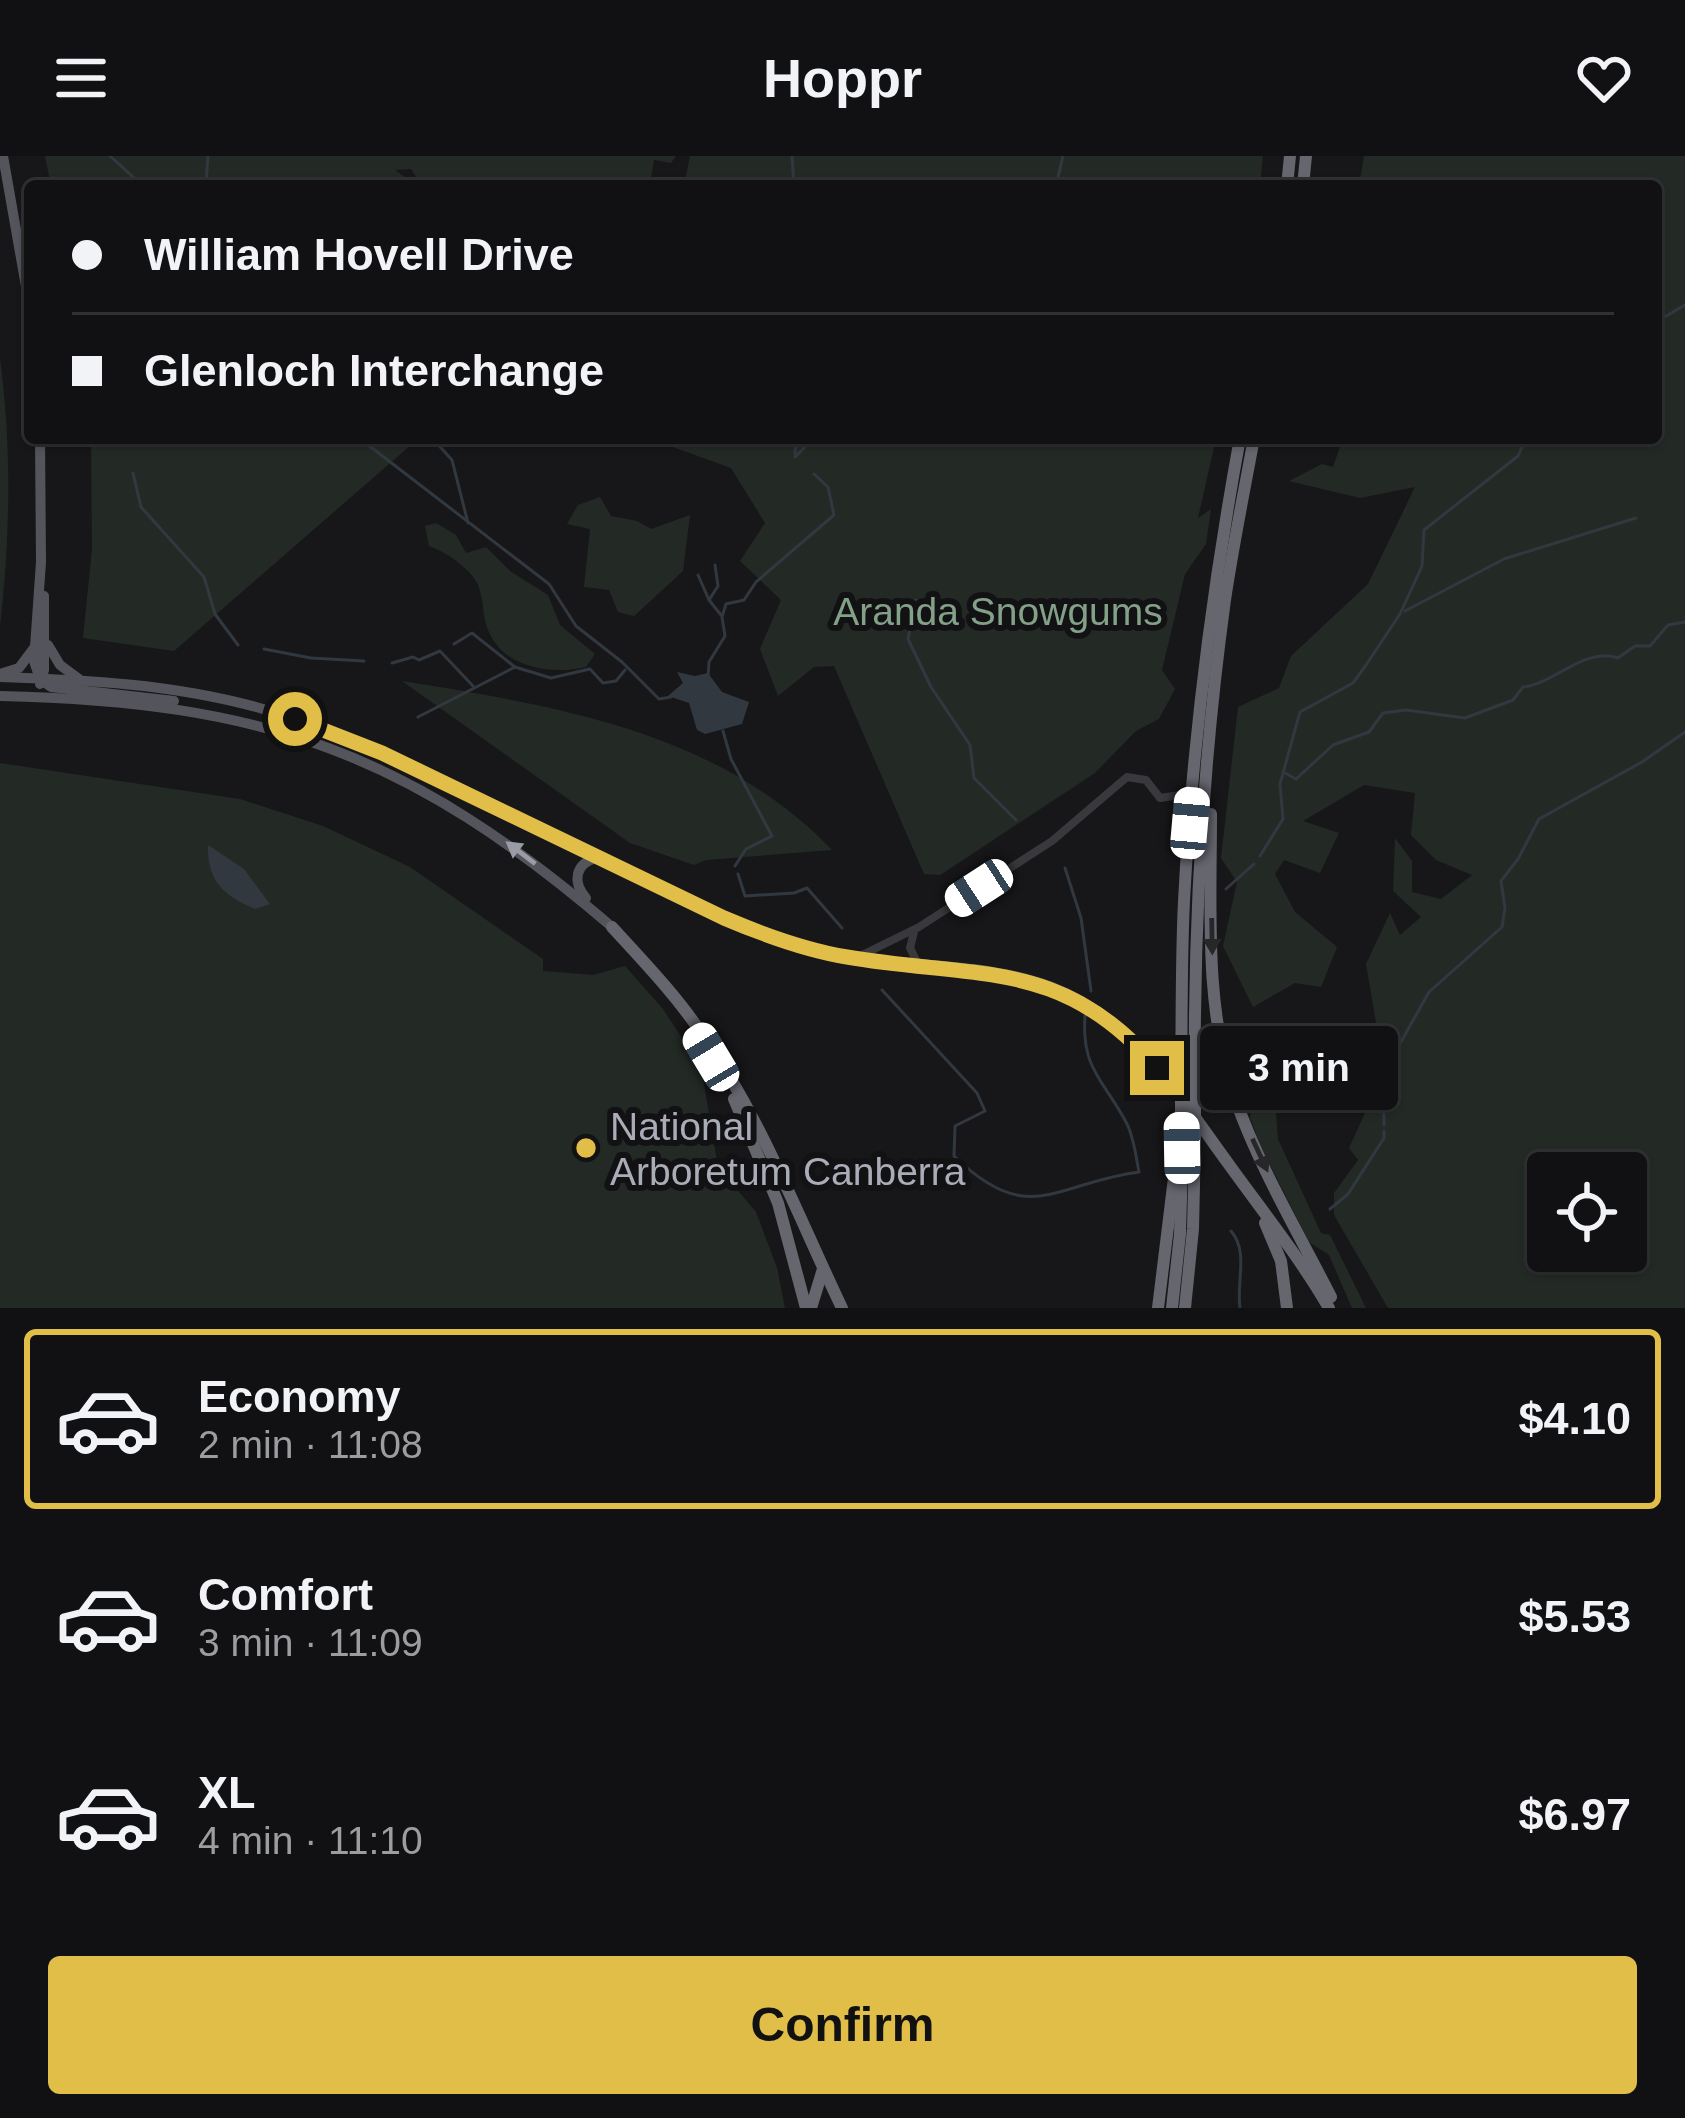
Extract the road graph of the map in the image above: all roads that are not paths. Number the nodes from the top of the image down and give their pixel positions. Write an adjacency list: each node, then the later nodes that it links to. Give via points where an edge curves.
1 (3, 156): 2 (main road)
2 (24, 276)
3 (40, 444): 6 (main road)
4 (1239, 444): 16 (highway)
5 (1253, 444): 12 (highway)
6 (41, 562): 7 (main road); 8 (main road)
7 (46, 624): 10 (main road); 11 (main road, via 52,656)
8 (34, 648): 9 (main road); 10 (main road)
9 (0, 676): 10 (main road)
10 (40, 679): 11 (main road); 14 (main road); 15 (main road, via 51,687 178,701)
11 (81, 680): 17 (main road, via 204,695 320,728)
12 (1215, 693): 31 (highway, bridge, via 1195,934); 33 (highway, one-way to 33, via 1219,1033 1235,1098)
13 (0, 696): 14 (main road)
14 (29, 697): 15 (main road)
15 (205, 713): 19 (main road, one-way to 15, via 493,832 389,771 305,737)
16 (1193, 787): 20 (street, via 1160,798 1146,780 1127,777 1062,834); 24 (highway, bridge)
17 (599, 858): 18 (main road); 19 (main road, via 581,866 576,883)
18 (634, 874): 21 (highway, via 776,939)
19 (612, 927): 23 (highway)
20 (919, 927): 21 (street); 22 (street, via 910,951)
21 (849, 958): 22 (highway)
22 (927, 966): 25 (highway, via 1022,978 1096,1010 1145,1053)
23 (677, 1000): 26 (highway, via 743,1100); 27 (highway, via 759,1152)
24 (1181, 1121): 29 (highway); 30 (highway)
25 (1233, 1171): 32 (highway, via 1278,1250); 33 (highway)
26 (823, 1269): 27 (highway); 28 (highway)
27 (809, 1308)
28 (842, 1308)
29 (1158, 1308)
30 (1172, 1308)
31 (1185, 1308)
32 (1287, 1308)
33 (1333, 1308)

